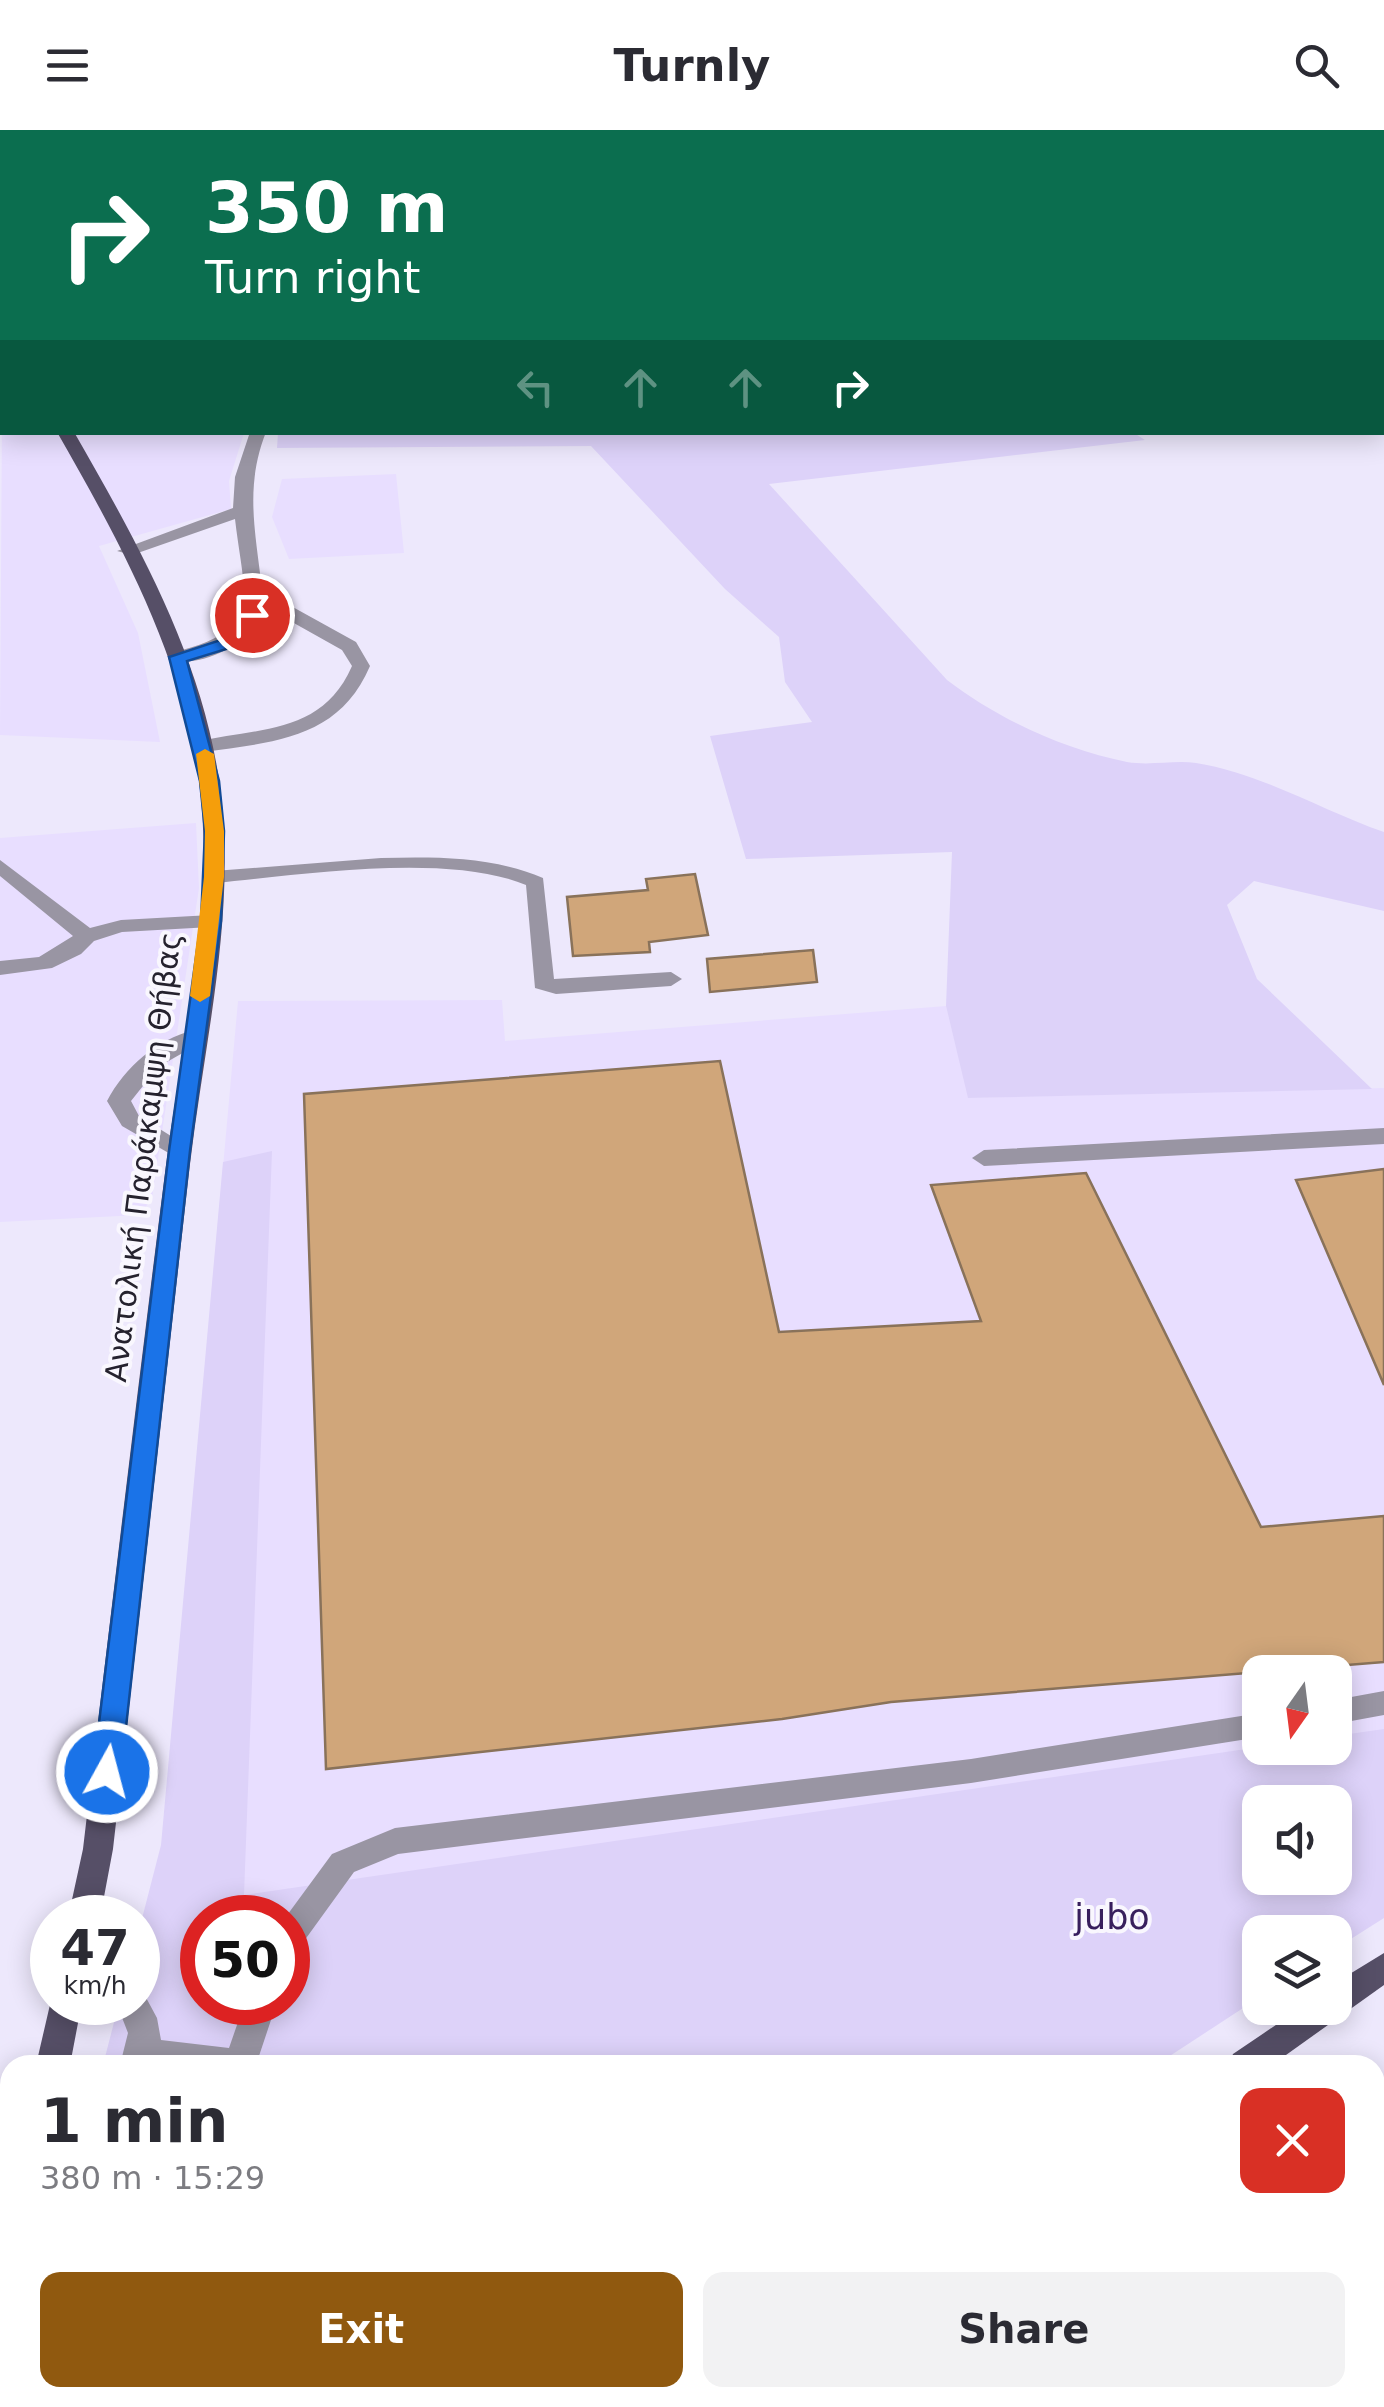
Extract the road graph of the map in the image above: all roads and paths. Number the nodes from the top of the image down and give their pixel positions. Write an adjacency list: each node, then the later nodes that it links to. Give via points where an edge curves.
1 (66, 435): 4 (main road, Ανατολική Παράκαμψη Θήβας)
2 (257, 435): 3 (street, via 243,478)
3 (244, 510): 4 (street); 5 (street)
4 (126, 551): 6 (main road, Ανατολική Παράκαμψη Θήβας)
5 (254, 594): 6 (street, via 252,615 227,644); 7 (street, via 349,646 361,666 347,696 316,718)
6 (178, 657): 7 (main road, Ανατολική Παράκαμψη Θήβας)
7 (203, 746): 9 (main road, Ανατολική Παράκαμψη Θήβας)
8 (0, 866): 11 (street)
9 (214, 877): 10 (main road, Ανατολική Παράκαμψη Θήβας); 13 (street, via 476,864 509,871 536,882 542,983)
10 (211, 921): 11 (street, via 150,922); 14 (main road, Ανατολική Παράκαμψη Θήβας)
11 (86, 936): 12 (street, via 44,963)
12 (0, 968)
13 (672, 979)
14 (194, 1037): 16 (main road, Ανατολική Παράκαμψη Θήβας); 16 (street, via 129,1078 119,1101 130,1121)
15 (1384, 1136): 17 (street)
16 (180, 1151): 21 (main road, Ανατολική Παράκαμψη Θήβας)
17 (984, 1158)
18 (1384, 1704): 19 (street)
19 (1352, 1709)
20 (1242, 1727): 22 (street, via 971,1772 395,1841 343,1863)
21 (88, 1895)
22 (310, 1908)
23 (1384, 1967): 24 (main road)
24 (1352, 1989)
25 (61, 2025): 29 (main road)
26 (143, 2025): 30 (street)
27 (253, 2025): 31 (street)
28 (1302, 2025): 32 (main road)
29 (55, 2055)
30 (142, 2055)
31 (242, 2055)
32 (1259, 2055)

